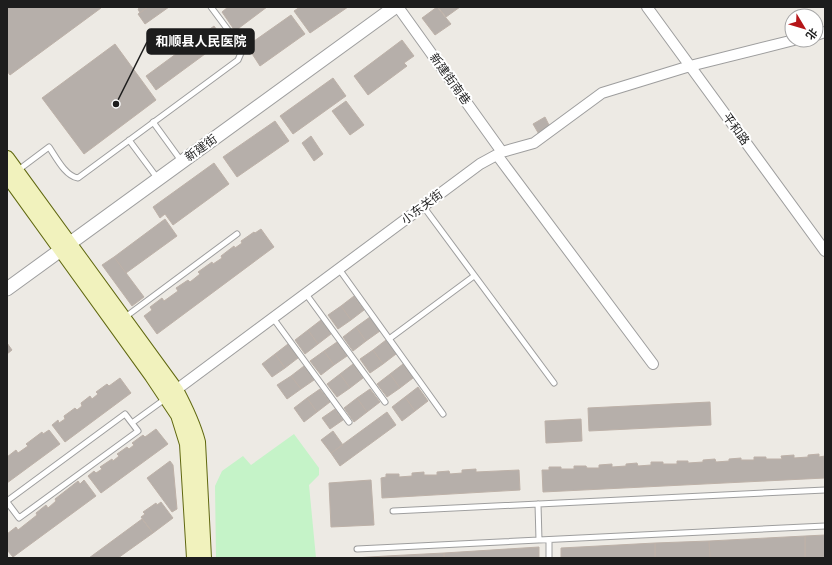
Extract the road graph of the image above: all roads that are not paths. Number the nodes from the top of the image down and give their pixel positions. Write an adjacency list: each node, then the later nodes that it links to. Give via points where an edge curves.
1 (211, 7): 7 (lane, via 240,46 238,60)
2 (395, 7): 11 (street, 新建街)
3 (398, 7): 9 (street, 新建街南巷)
4 (647, 7): 6 (street, 平和路)
5 (784, 42): 6 (street, 小东关街)
6 (690, 66): 9 (street, 小东关街, via 602,93 534,143); 17 (street, 平和路)
7 (153, 122): 8 (lane); 11 (lane)
8 (129, 140): 12 (lane, via 78,178 68,173 49,147); 13 (lane)
9 (499, 153): 14 (street, 小东关街); 25 (street, 新建街南巷)
10 (7, 158): 12 (main road)
11 (182, 162): 13 (street, 新建街)
12 (12, 173): 16 (main road)
13 (158, 179): 16 (street, 新建街)
14 (423, 206): 18 (street, 小东关街); 19 (lane)
15 (237, 234): 22 (lane)
16 (65, 247): 20 (street, 新建街); 22 (main road); 27 (main road)
17 (825, 251)
18 (339, 269): 21 (street, 小东关街); 24 (lane)
19 (474, 276): 24 (lane); 26 (lane)
20 (7, 289)
21 (306, 294): 23 (street, 小东关街); 28 (lane)
22 (123, 318): 27 (main road)
23 (273, 318): 27 (street, 小东关街); 30 (lane)
24 (389, 339): 29 (lane)
25 (652, 364)
26 (554, 383)
27 (172, 394): 31 (lane); 40 (main road, via 187,444); 41 (main road, via 187,411 198,442)
28 (385, 402)
29 (443, 414)
30 (349, 422)
31 (132, 423): 33 (lane, via 125,414); 33 (lane, via 138,431 19,518)
32 (825, 490): 34 (lane)
33 (7, 501)
34 (538, 504): 35 (lane); 37 (lane)
35 (393, 511)
36 (825, 526): 38 (lane)
37 (539, 540): 38 (lane); 39 (lane)
38 (549, 540): 42 (lane)
39 (357, 549)
40 (194, 558)
41 (204, 558)
42 (549, 558)

